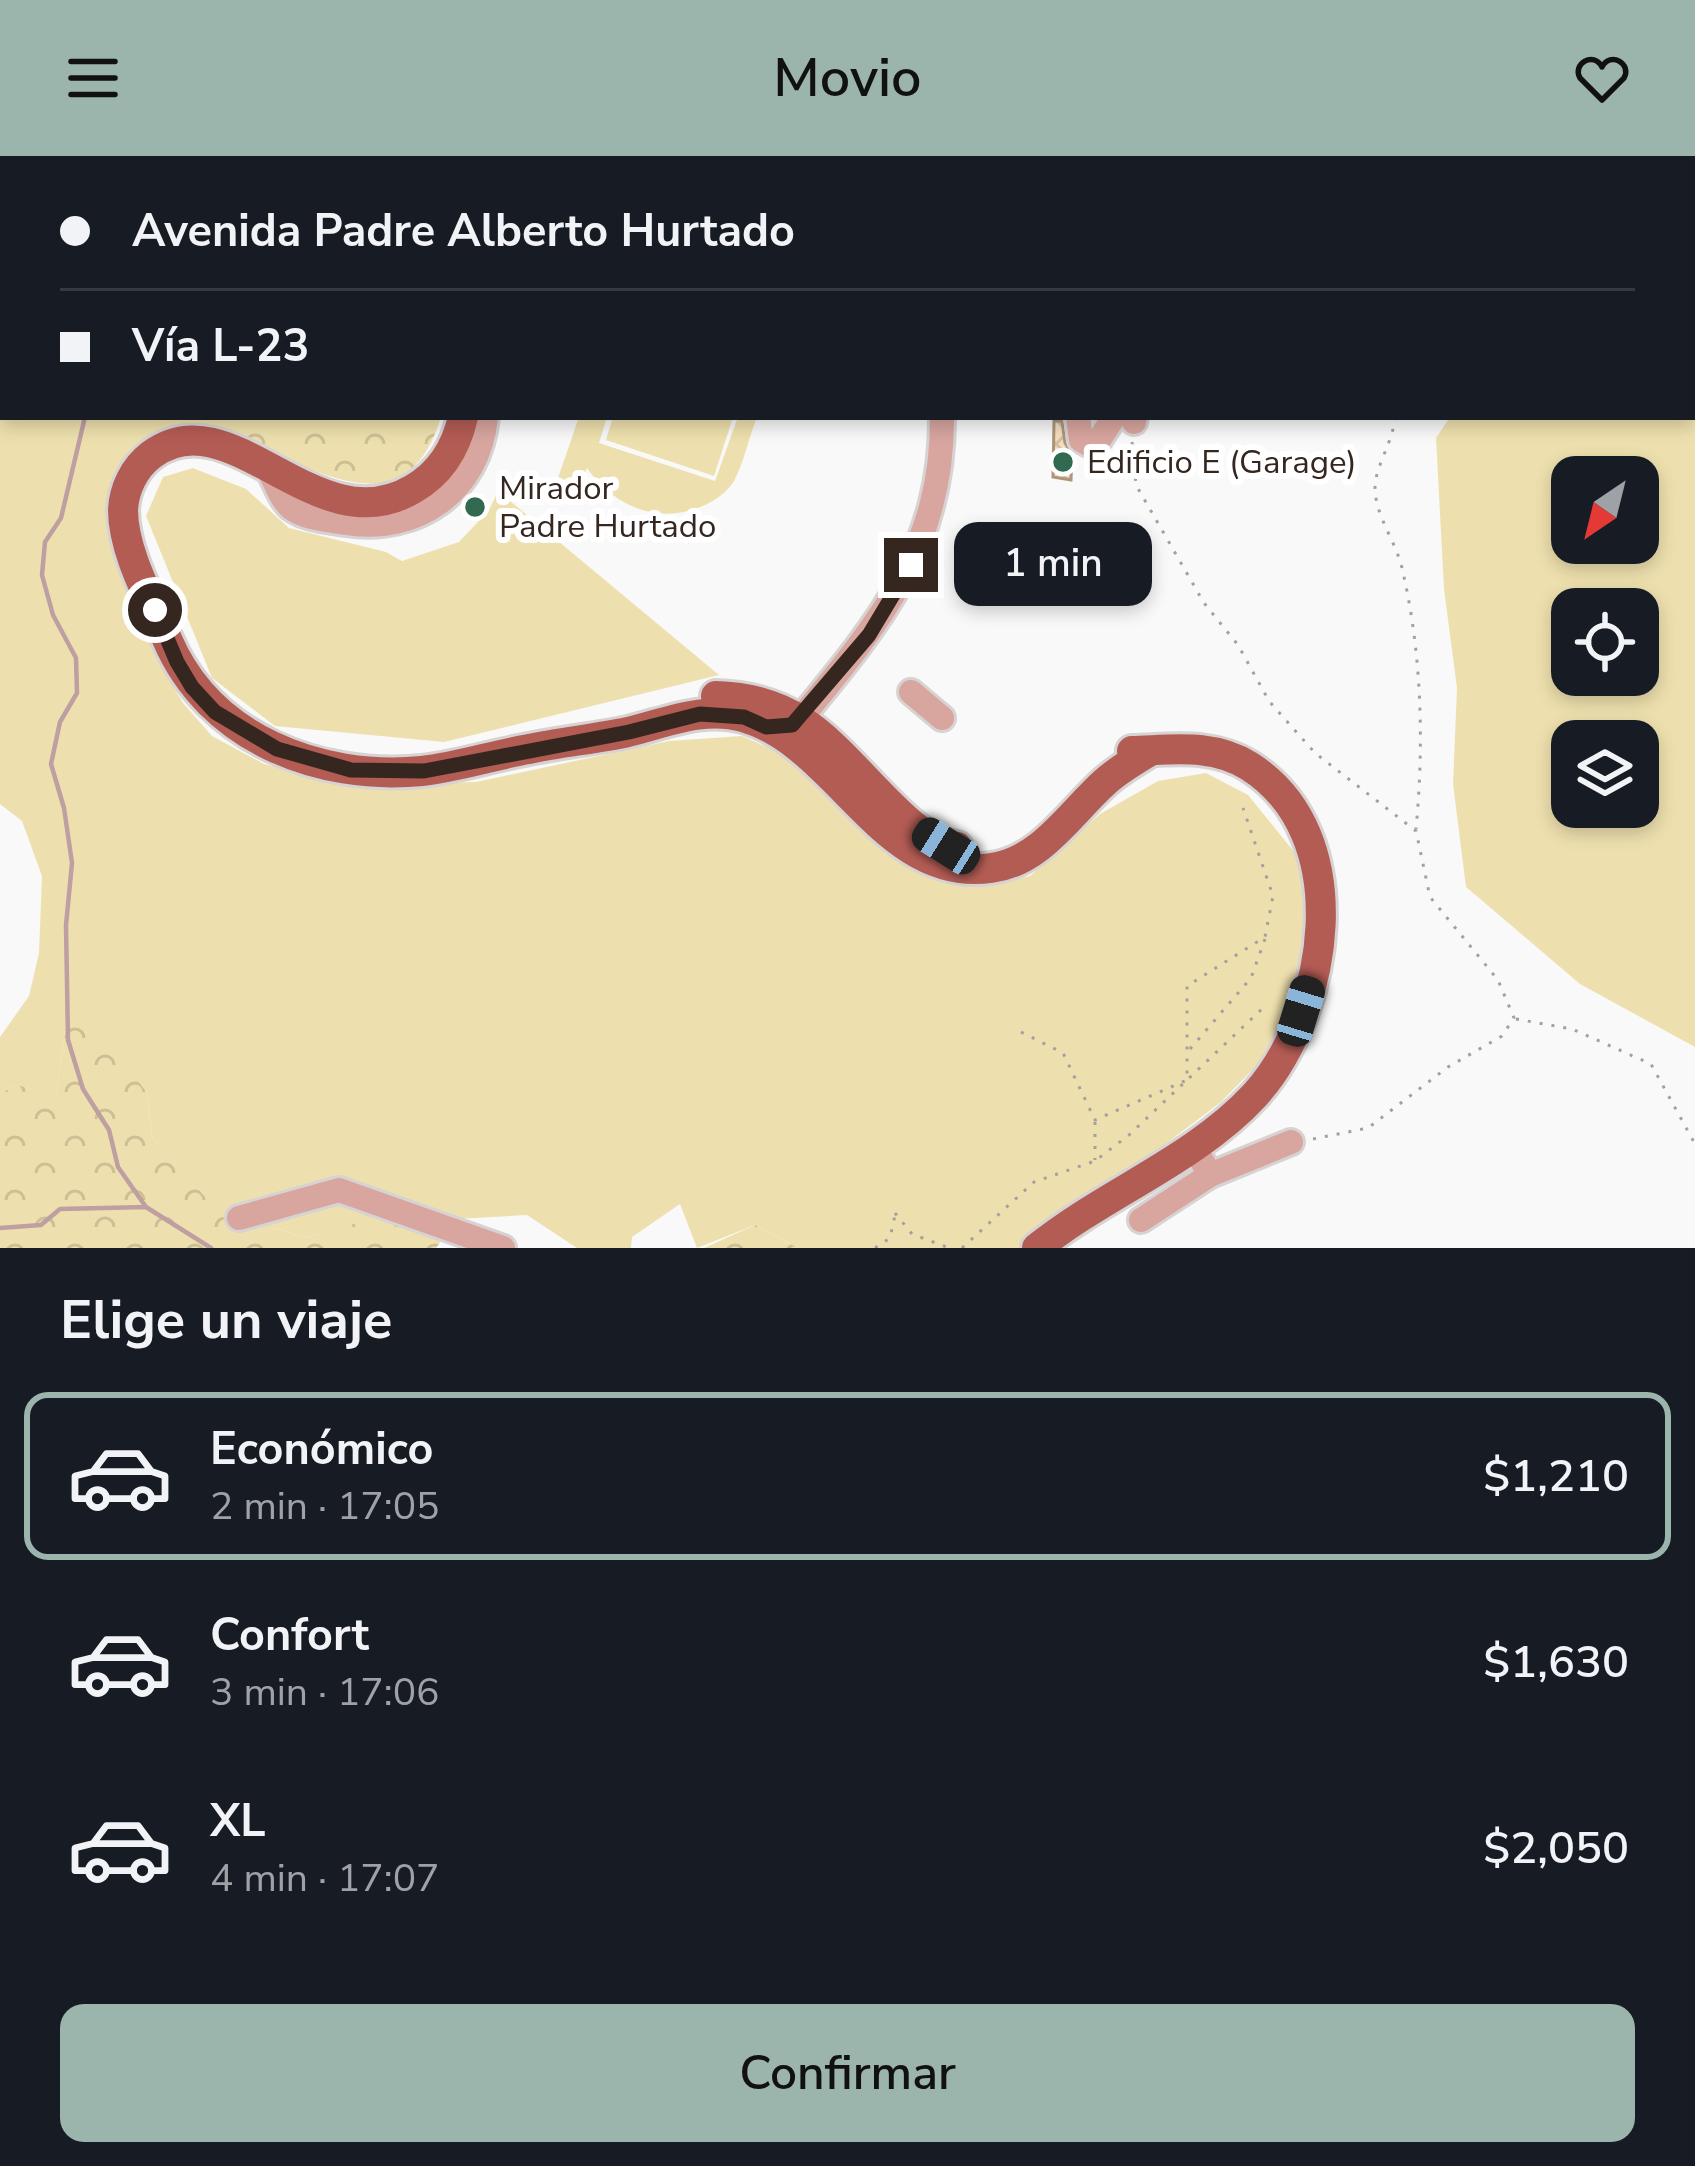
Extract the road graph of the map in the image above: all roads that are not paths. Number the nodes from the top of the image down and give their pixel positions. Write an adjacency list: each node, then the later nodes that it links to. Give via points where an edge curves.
1 (462, 420): 6 (main road, via 438,470 389,500 330,499)
2 (485, 420): 6 (street, via 464,480 427,512 398,523 368,526 289,507)
3 (942, 420): 9 (street, via 936,488 911,565)
4 (1078, 420): 5 (street, via 1081,440 1090,445)
5 (1127, 420)
6 (267, 467): 10 (main road, via 201,441 175,442 142,462 125,495 135,560 177,662 203,700 277,749 351,770 424,771)
7 (911, 692): 8 (street)
8 (942, 718)
9 (801, 733): 10 (main road, via 700,714); 10 (main road, via 755,699 680,698); 12 (main road, via 909,823 946,846 975,850 1025,836 1126,751 1201,750 1250,767 1275,788 1296,816 1322,887 1314,969 1282,1058 1239,1112)
10 (528, 749)
11 (1291, 1142): 13 (street)
12 (1193, 1144): 13 (street); 17 (main road)
13 (1210, 1175): 15 (street)
14 (238, 1218): 16 (street, via 339,1190)
15 (1141, 1220)
16 (503, 1248)
17 (1036, 1248)

